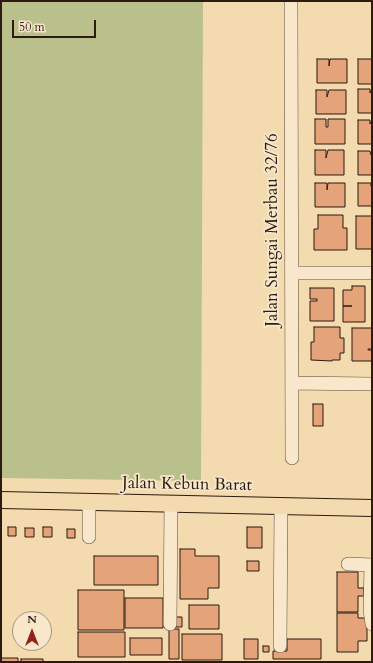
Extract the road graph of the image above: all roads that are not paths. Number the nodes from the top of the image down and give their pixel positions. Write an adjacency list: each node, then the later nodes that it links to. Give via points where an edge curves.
1 (291, 1): 3 (street, Jalan Sungai Merbau 32/76)
2 (372, 272): 3 (street)
3 (292, 273): 4 (street, Jalan Sungai Merbau 32/76)
4 (292, 383): 5 (street); 6 (street, Jalan Sungai Merbau 32/76)
5 (372, 384)
6 (292, 458)
7 (1, 500): 8 (main road, Jalan Kebun Barat)
8 (89, 502): 9 (main road, Jalan Kebun Barat); 12 (street)
9 (171, 503): 10 (main road, Jalan Kebun Barat); 15 (street)
10 (281, 506): 11 (main road, Jalan Kebun Barat); 17 (street)
11 (372, 508)
12 (89, 537)
13 (348, 564): 14 (street)
14 (372, 565): 16 (street)
15 (170, 624)
16 (372, 624)
17 (280, 646)

